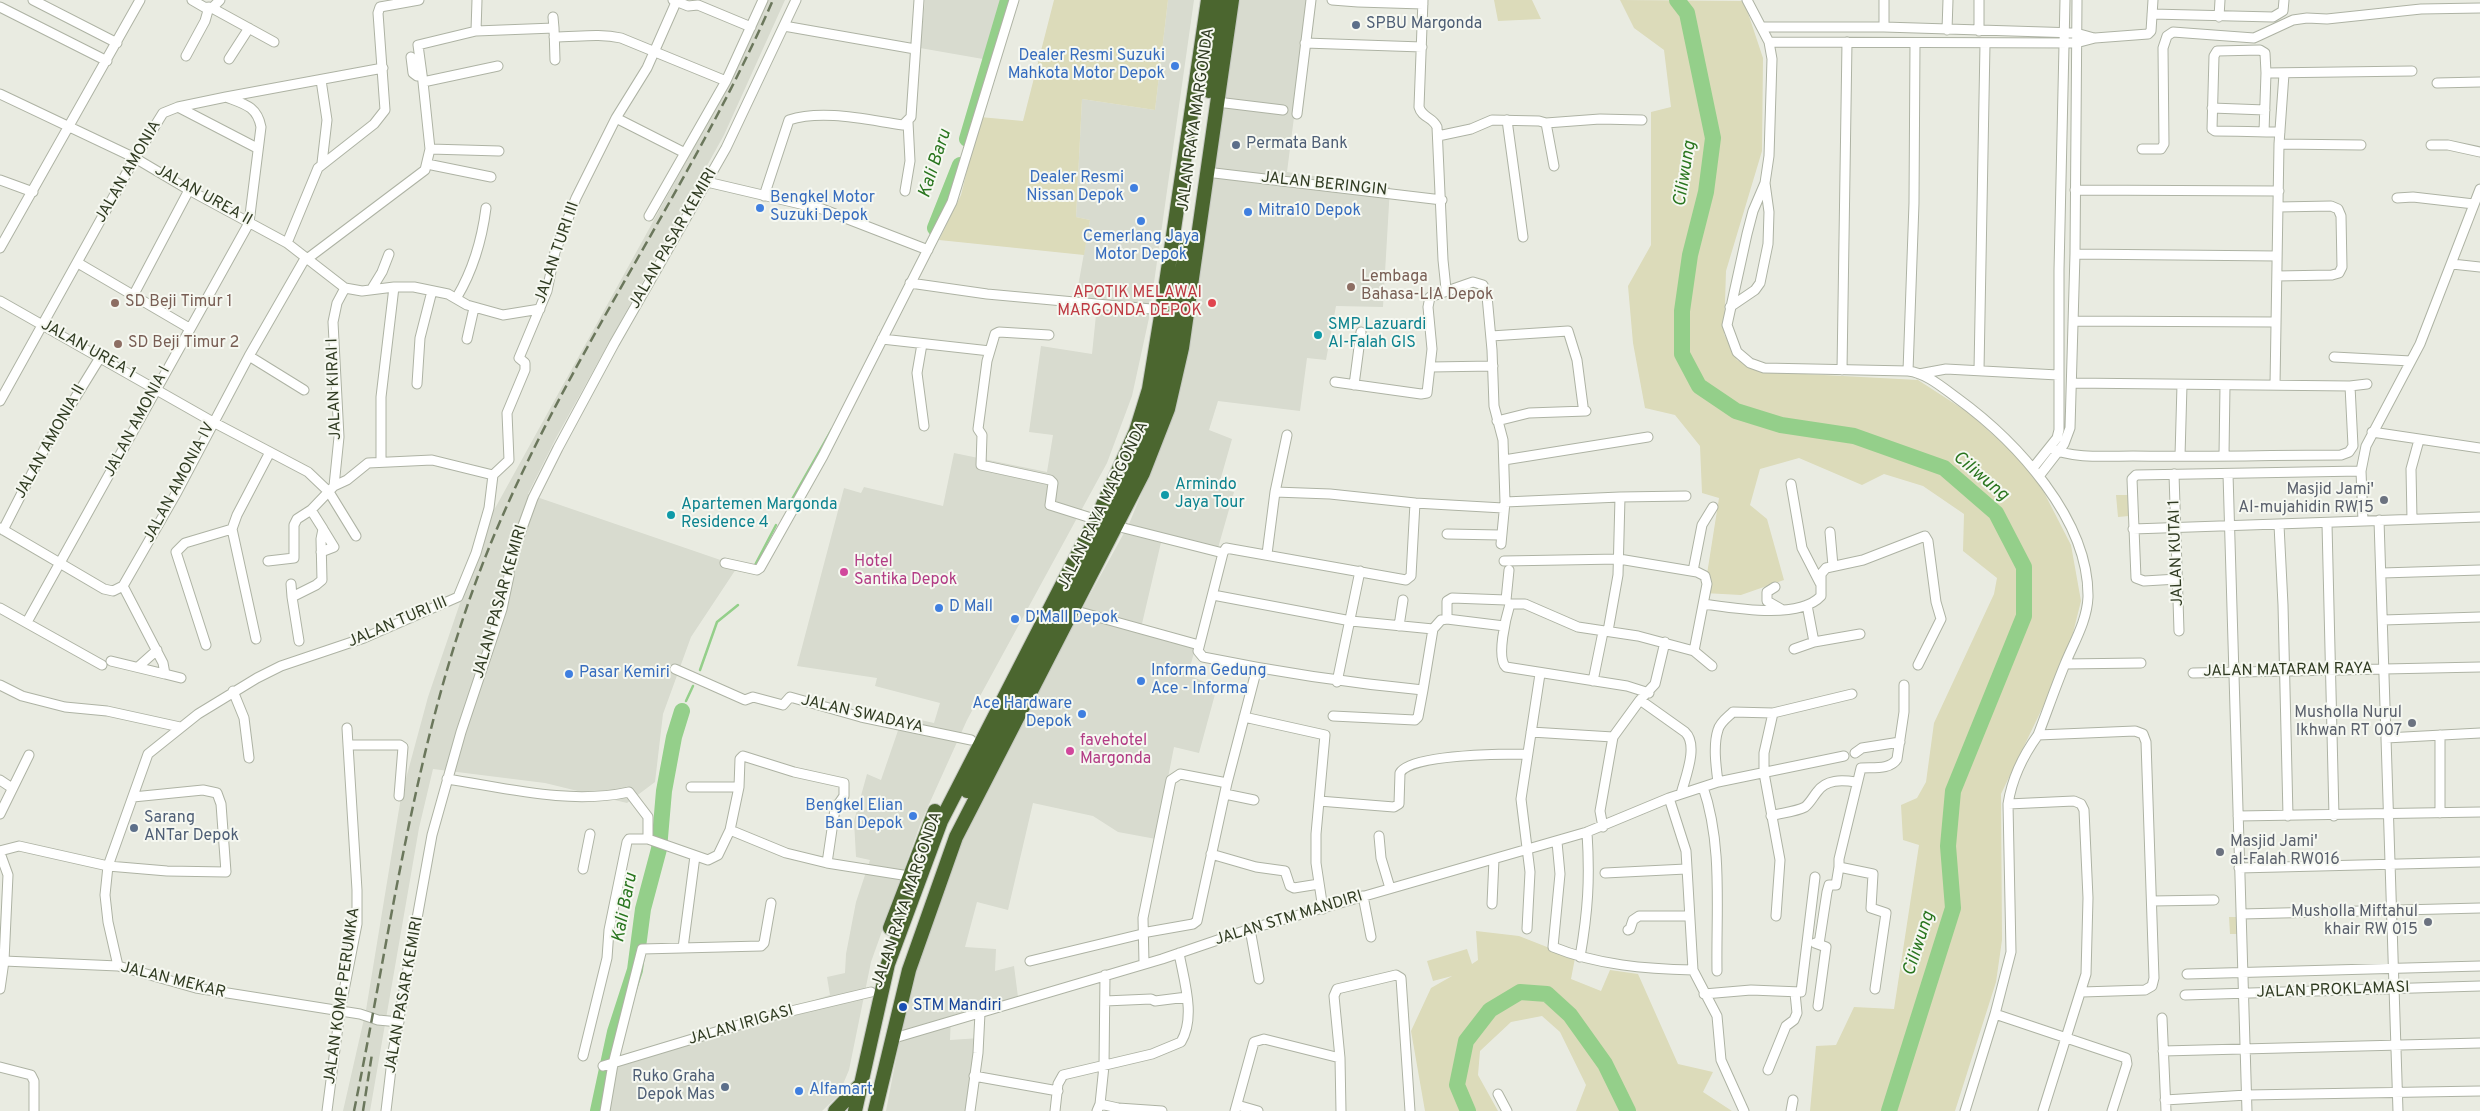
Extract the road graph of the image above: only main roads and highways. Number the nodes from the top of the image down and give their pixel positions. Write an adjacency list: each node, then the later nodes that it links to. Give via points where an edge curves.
1 (1200, 0): 5 (highway, JALAN RAYA MARGONDA)
2 (1208, 0): 5 (highway, JALAN RAYA MARGONDA)
3 (1222, 0): 6 (highway, JALAN RAYA MARGONDA)
4 (1232, 0): 6 (highway, JALAN RAYA MARGONDA)
5 (1159, 310): 7 (highway, JALAN RAYA MARGONDA, via 1149,389 1139,423)
6 (1176, 347): 7 (highway, JALAN RAYA MARGONDA, via 1144,449)
7 (1101, 516): 8 (highway, JALAN RAYA MARGONDA); 8 (highway, JALAN RAYA MARGONDA, via 1069,609); 8 (highway, JALAN RAYA MARGONDA, via 971,740)
8 (952, 810): 9 (highway, JALAN RAYA MARGONDA); 9 (highway, JALAN RAYA MARGONDA, via 909,876); 10 (highway, JALAN RAYA MARGONDA)
9 (894, 933): 11 (highway, JALAN RAYA MARGONDA); 11 (highway, JALAN RAYA MARGONDA, via 871,992 858,1055)
10 (887, 1039): 14 (highway, JALAN RAYA MARGONDA); 15 (highway, JALAN RAYA MARGONDA)
11 (861, 1080): 12 (highway); 13 (highway, JALAN RAYA MARGONDA)
12 (835, 1111)
13 (855, 1111)
14 (868, 1111)
15 (875, 1111)

